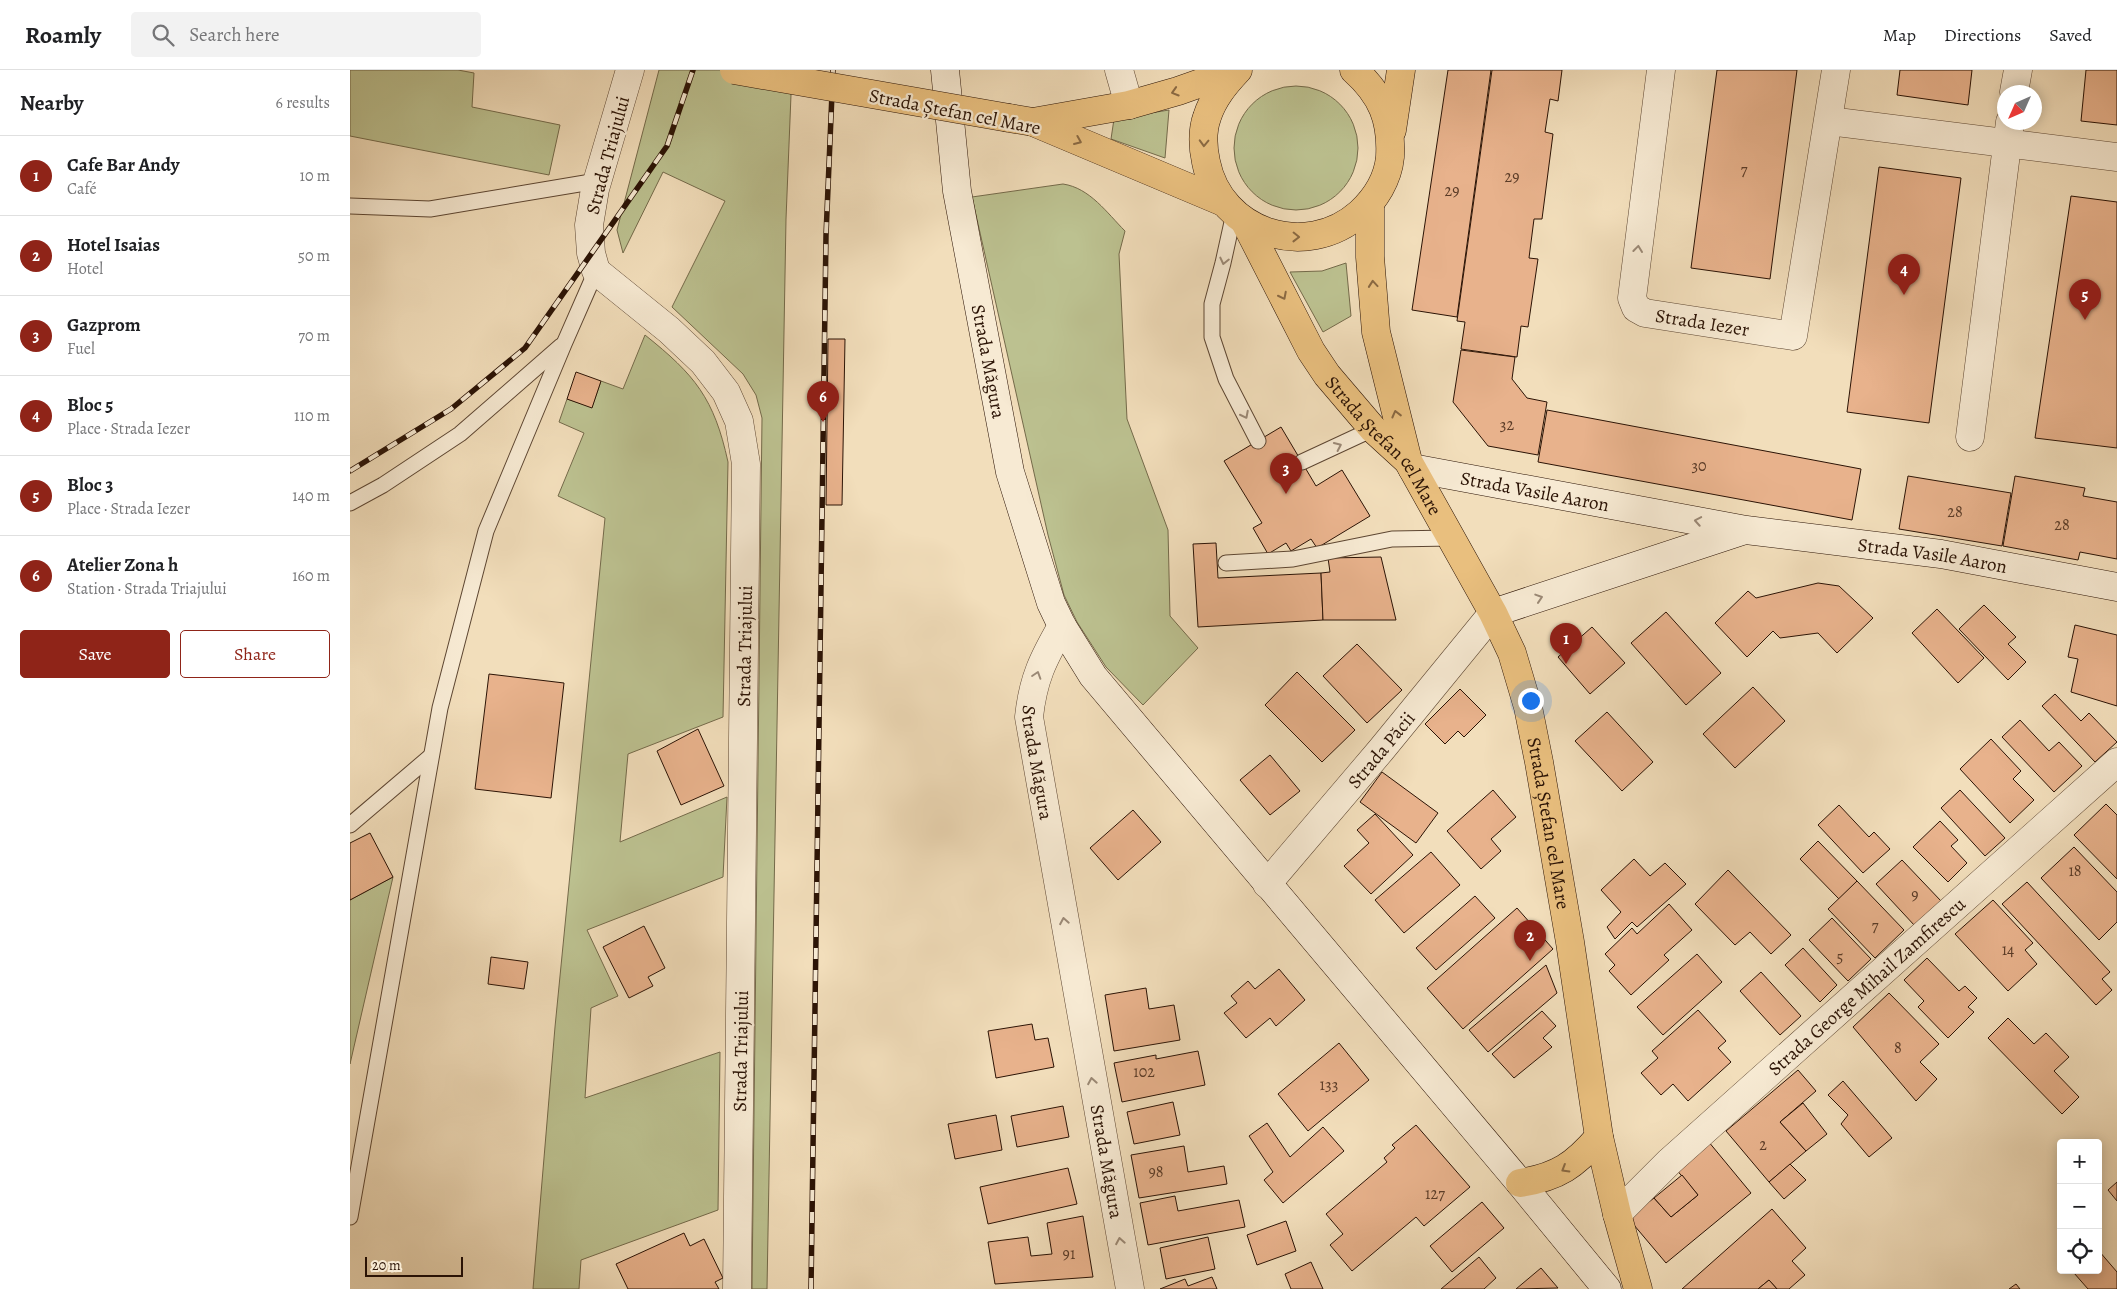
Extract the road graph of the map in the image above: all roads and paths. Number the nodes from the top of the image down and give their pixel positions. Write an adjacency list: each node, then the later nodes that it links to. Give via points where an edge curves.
1 (630, 70): 18 (street, Strada Triajului)
2 (734, 70): 13 (main road, Strada Ștefan cel Mare, bridge)
3 (945, 70): 35 (street, Strada Măgura, via 957,191 1010,472)
4 (1119, 70): 12 (street)
5 (1238, 70): 12 (main road, one-way to 12); 21 (main road, one-way to 21, via 1219,91 1206,118 1203,147 1209,176)
6 (1354, 70): 16 (main road, via 1370,84 1384,108)
7 (1402, 70): 16 (main road)
8 (1661, 70): 14 (street, Strada Iezer, one-way to 8, via 1793,336 1645,313 1636,308 1632,298)
9 (1836, 70): 14 (street, Strada Iezer)
10 (2018, 70): 11 (street)
11 (2015, 85)
12 (1129, 106): 13 (main road)
13 (1021, 120): 21 (main road, Strada Ștefan cel Mare, one-way to 21)
14 (1829, 121): 15 (street)
15 (2009, 133): 17 (street); 25 (street)
16 (1391, 136): 19 (main road, via 1390,160 1383,183)
17 (2117, 157)
18 (597, 180): 20 (lane, via 430,209); 22 (street, Strada Triajului, via 589,225 590,253)
19 (1370, 204): 21 (main road, one-way to 19, via 1270,234 1297,238 1324,234 1349,222); 28 (main road, one-way to 19, via 1376,332)
20 (350, 206)
21 (1234, 212): 24 (main road, Strada Ștefan cel Mare, one-way to 24, via 1311,351 1338,389); 26 (lane, one-way to 26, via 1212,304 1212,337 1226,379)
22 (596, 271): 23 (lane); 44 (street, Strada Triajului, via 704,362 726,392 739,421 746,464)
23 (564, 344): 29 (lane, via 460,434 383,486); 36 (lane, via 486,531 440,708)
24 (1373, 429): 27 (lane, one-way to 24); 28 (main road, Strada Ștefan cel Mare)
25 (1970, 437)
26 (1258, 441)
27 (1302, 462)
28 (1410, 464): 30 (street, Strada Vasile Aaron, one-way to 28); 31 (main road, Strada Ștefan cel Mare)
29 (350, 503)
30 (1746, 530): 33 (street, Strada Vasile Aaron, via 1941,554); 34 (street, Strada Vasile Aaron, one-way to 30)
31 (1452, 538): 32 (lane, via 1392,539 1293,559); 34 (main road, Strada Ștefan cel Mare)
32 (1226, 563)
33 (2117, 587)
34 (1493, 613): 39 (street, Strada Păcii); 40 (main road, Strada Ștefan cel Mare, via 1517,669 1528,707 1570,942)
35 (1062, 626): 39 (street, via 1093,676); 45 (street, Strada Măgura, one-way to 35, via 1029,717 1041,662)
36 (432, 756): 38 (lane); 43 (lane)
37 (2117, 762): 42 (street, Strada George Mihail Zamfirescu, via 1670,1162)
38 (350, 825)
39 (1266, 884): 41 (street)
40 (1599, 1137): 41 (main road, one-way to 41, via 1564,1170 1539,1180); 42 (main road, Strada Ștefan cel Mare)
41 (1520, 1183): 46 (street)
42 (1617, 1214): 47 (main road, Strada Ștefan cel Mare)
43 (350, 1217)
44 (737, 1289)
45 (1130, 1289)
46 (1607, 1289)
47 (1638, 1289)

